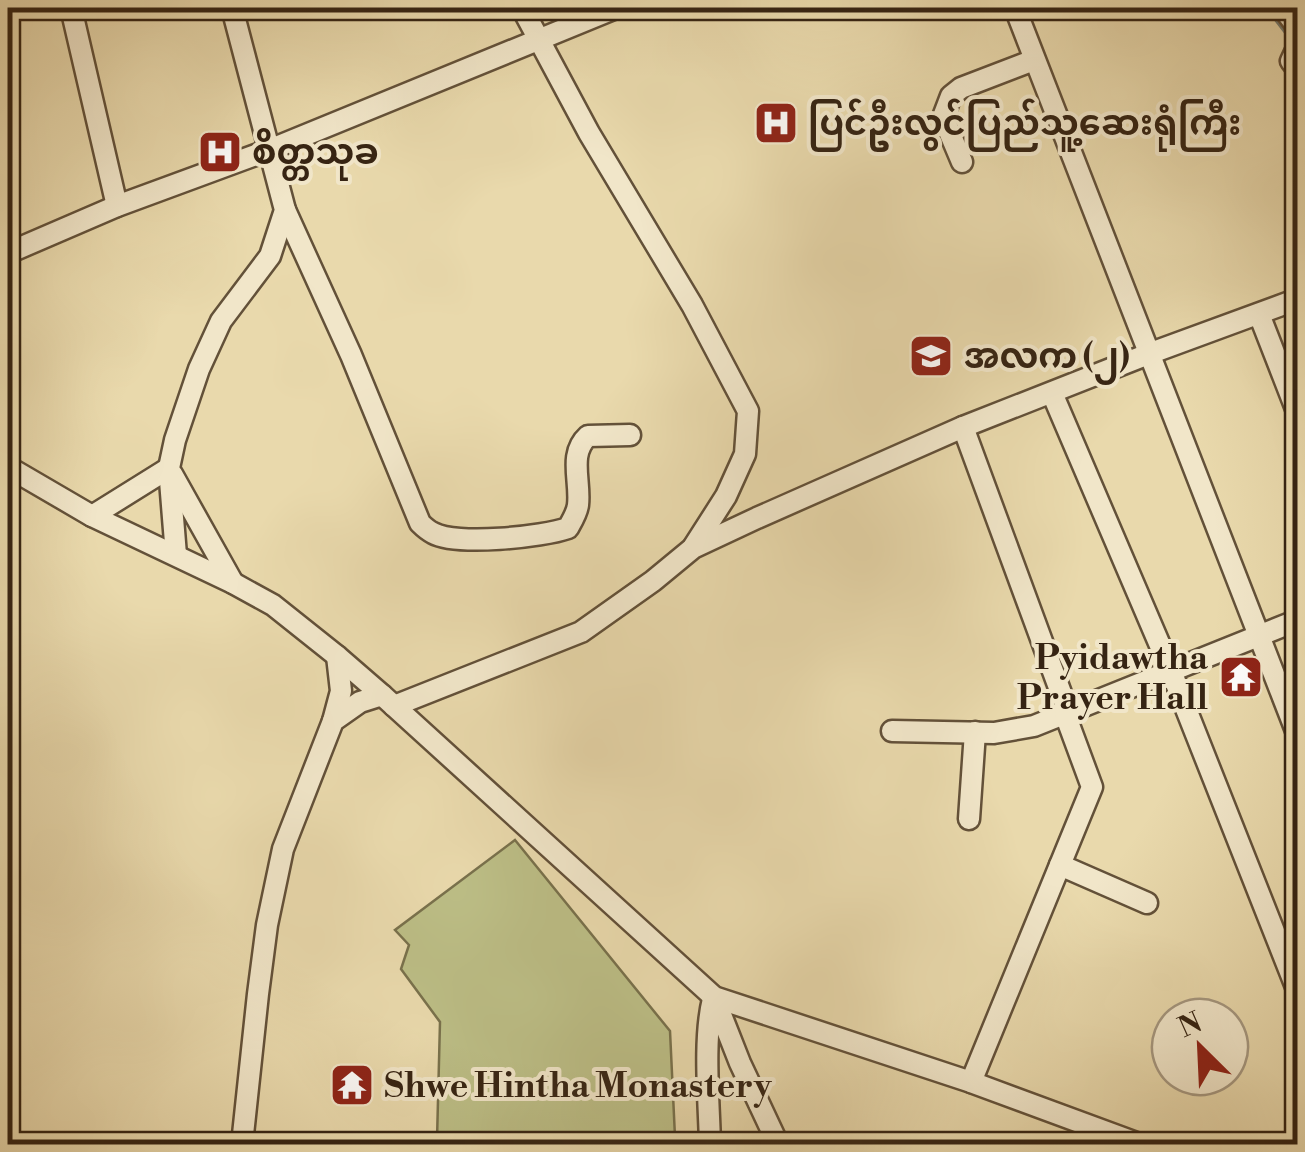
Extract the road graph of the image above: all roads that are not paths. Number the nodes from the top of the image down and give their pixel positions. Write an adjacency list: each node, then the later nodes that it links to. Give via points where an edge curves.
1 (71, 8): 12 (street)
2 (232, 8): 10 (street)
3 (522, 8): 8 (street)
4 (616, 8): 8 (street)
5 (1014, 8): 9 (street)
6 (1283, 8): 7 (street)
7 (1298, 28)
8 (540, 38): 10 (street); 25 (street, via 748,412 746,454)
9 (1034, 60): 11 (street, via 951,96 943,117); 17 (street)
10 (269, 150): 12 (street); 13 (street)
11 (962, 162)
12 (117, 206): 14 (street)
13 (285, 210): 21 (street, via 420,523 431,532 446,538 532,537 568,528 578,508 576,464 583,440); 23 (street, via 270,256 221,321 206,353)
14 (8, 253)
15 (1298, 300): 16 (street)
16 (1260, 314): 17 (street); 19 (street)
17 (1151, 354): 18 (street); 29 (street)
18 (1052, 393): 20 (street); 31 (street)
19 (1298, 414)
20 (963, 427): 25 (street); 33 (street)
21 (630, 436)
22 (8, 468): 24 (street)
23 (169, 468): 24 (street); 26 (street); 27 (street)
24 (92, 516): 26 (street)
25 (693, 548): 32 (street, via 581,632)
26 (176, 555): 27 (street)
27 (233, 583): 30 (street)
28 (1298, 620): 29 (street)
29 (1260, 636): 31 (street); 37 (street)
30 (338, 656): 32 (street); 34 (street, via 341,691)
31 (1171, 670): 33 (street); 41 (street)
32 (388, 700): 34 (street, via 360,702); 42 (street)
33 (1066, 713): 36 (street, via 1034,726); 39 (street, via 1092,788)
34 (333, 721): 44 (street, via 283,849)
35 (892, 731): 36 (street)
36 (975, 732): 38 (street)
37 (1298, 736)
38 (969, 819)
39 (1060, 865): 40 (street); 43 (street)
40 (1147, 902)
41 (1298, 992)
42 (714, 998): 43 (street); 45 (street); 46 (street)
43 (971, 1082): 47 (street)
44 (242, 1144)
45 (710, 1144)
46 (778, 1144)
47 (1139, 1144)

